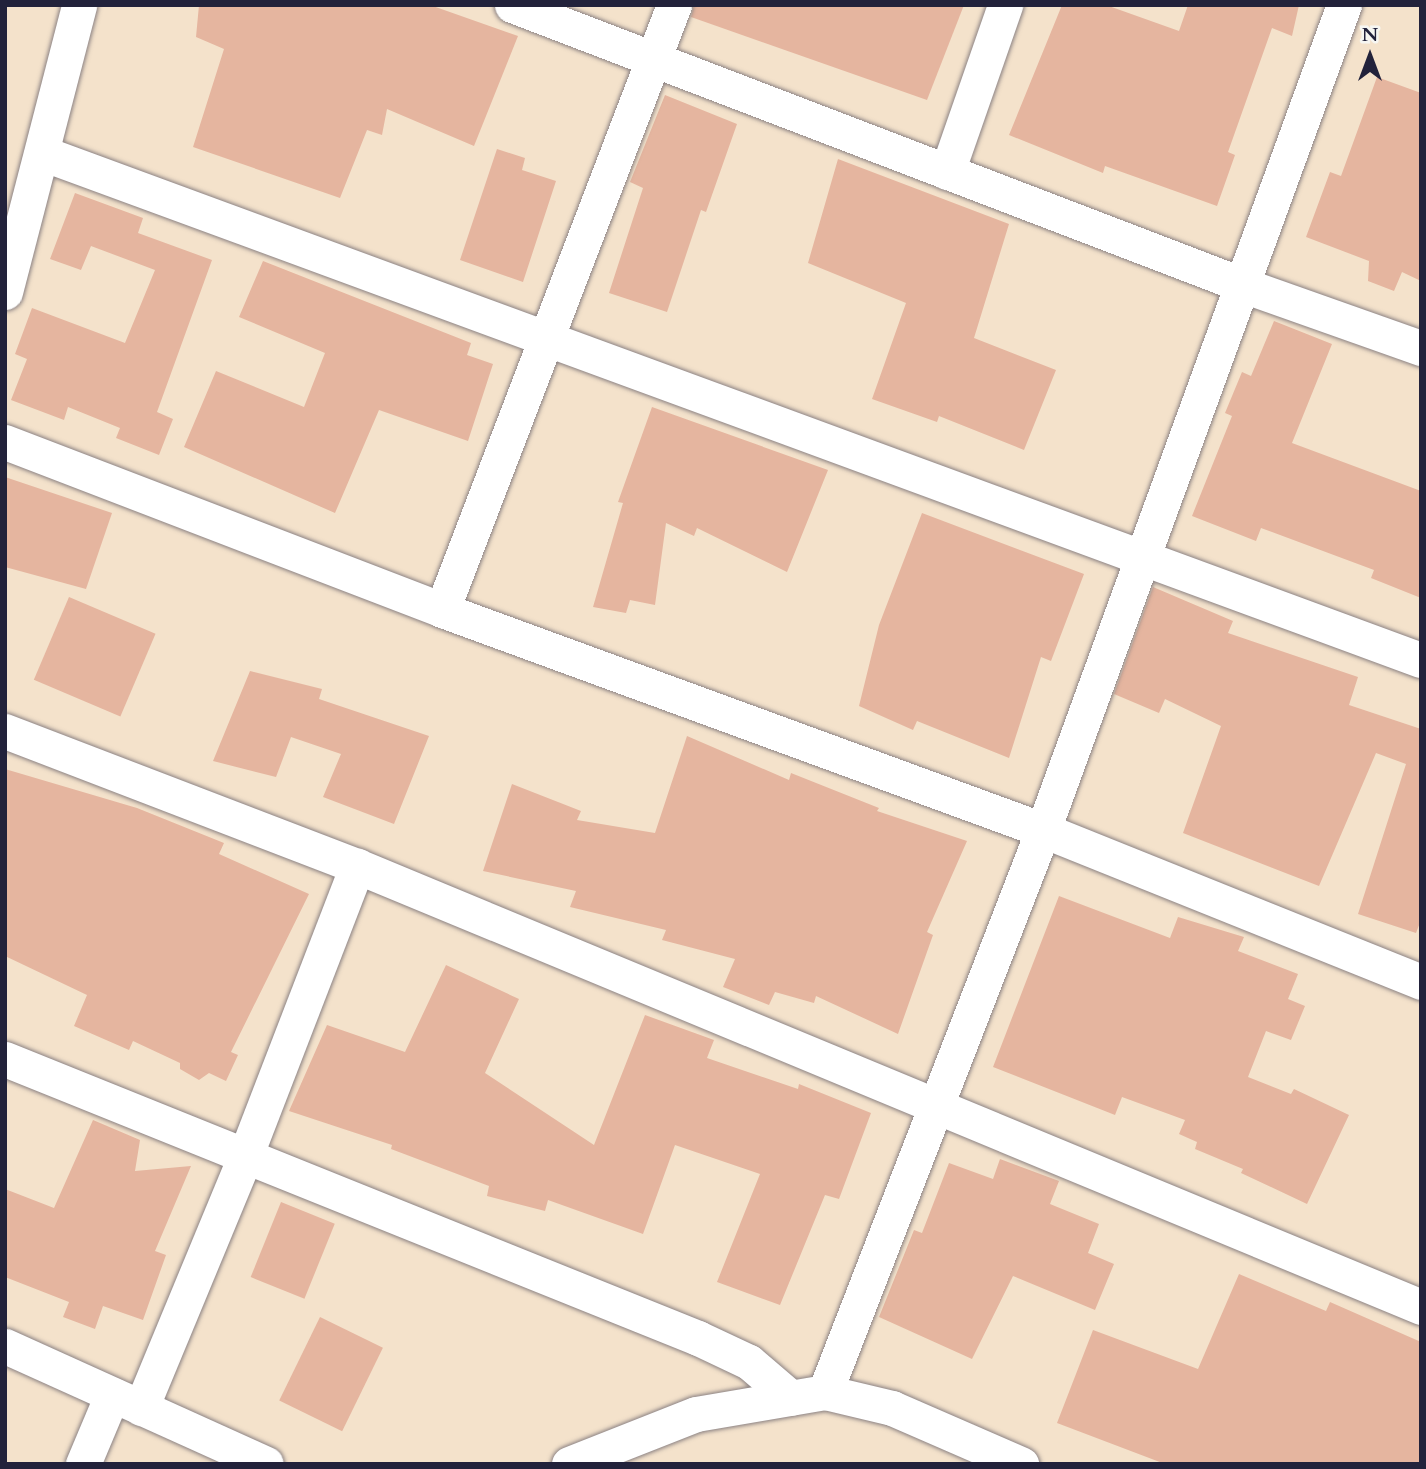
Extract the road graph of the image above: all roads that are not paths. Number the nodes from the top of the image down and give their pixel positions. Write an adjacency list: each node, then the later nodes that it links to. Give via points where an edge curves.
1 (79, 5): 7 (street)
2 (512, 5): 6 (street)
3 (674, 5): 6 (street)
4 (1005, 5): 8 (street)
5 (1344, 5): 9 (street)
6 (653, 61): 8 (street); 11 (street)
7 (42, 153): 10 (street); 11 (street)
8 (947, 172): 9 (street)
9 (1243, 285): 12 (street); 14 (street)
10 (5, 292)
11 (547, 338): 14 (street); 15 (street)
12 (1421, 348)
13 (5, 442): 15 (street)
14 (1141, 559): 16 (street); 18 (street)
15 (442, 610): 18 (street)
16 (1421, 660)
17 (5, 731): 19 (street)
18 (1043, 830): 20 (street); 22 (street)
19 (357, 866): 22 (street); 23 (street)
20 (1421, 982)
21 (5, 1059): 23 (street)
22 (938, 1106): 24 (street); 26 (street)
23 (246, 1154): 27 (street, via 698,1338 749,1362); 28 (street)
24 (1421, 1307)
25 (5, 1346): 28 (street)
26 (825, 1392): 27 (street); 32 (street, via 892,1408)
27 (791, 1398): 31 (street, via 696,1414)
28 (126, 1401): 29 (street); 30 (street)
29 (83, 1464)
30 (266, 1464)
31 (569, 1464)
32 (1021, 1464)

